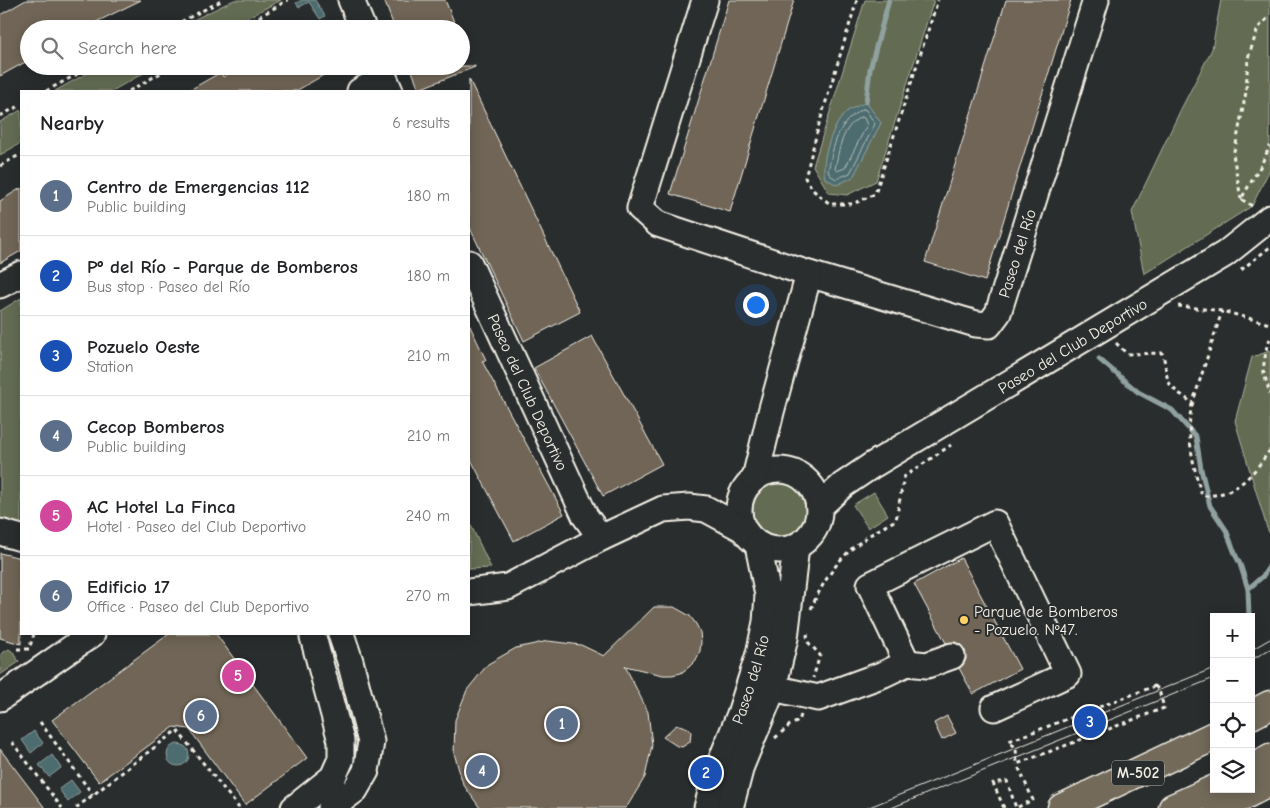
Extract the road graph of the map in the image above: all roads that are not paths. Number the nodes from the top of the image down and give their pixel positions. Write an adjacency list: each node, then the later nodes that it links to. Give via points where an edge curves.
1 (351, 0): 4 (street)
2 (705, 0): 9 (street, Paseo del Río, via 640,208 658,224)
3 (1096, 0): 9 (street, Paseo del Río, via 998,313 989,325 976,324)
4 (359, 20)
5 (385, 79): 6 (street)
6 (362, 90)
7 (1264, 214): 13 (street, Paseo del Club Deportivo, via 1225,254)
8 (470, 265): 18 (street, Paseo del Club Deportivo)
9 (809, 274): 12 (street)
10 (20, 275): 11 (street)
11 (0, 286)
12 (771, 412): 14 (street, via 773,446); 15 (street)
13 (871, 466): 14 (street, Paseo del Club Deportivo, via 835,476); 16 (street, Paseo del Club Deportivo)
14 (790, 472): 15 (street, via 772,470); 16 (street, via 809,482)
15 (750, 484): 17 (street); 20 (street, via 739,502 739,516)
16 (819, 507): 22 (street, via 814,531)
17 (706, 509): 18 (street, via 663,509); 20 (street)
18 (594, 530): 23 (street, via 508,586)
19 (0, 532): 21 (street)
20 (751, 537): 22 (street, via 770,550 784,551); 29 (street, Paseo del Río, via 768,595)
21 (20, 538)
22 (796, 547): 29 (street, Paseo del Río, via 785,638)
23 (470, 592)
24 (91, 635): 30 (street)
25 (315, 635): 39 (street, via 341,741 340,759 334,777)
26 (341, 635): 40 (street, via 371,742 366,771 355,790)
27 (952, 656): 28 (street, via 926,665)
28 (907, 663): 29 (street, via 818,698); 32 (street, via 870,585 995,524 1068,674)
29 (762, 684): 41 (street, Paseo del Río, via 740,714 715,776); 42 (street, Paseo del Río)
30 (0, 698)
31 (1270, 705): 33 (highway)
32 (994, 708)
33 (1255, 713)
34 (1210, 738): 43 (highway, M-502)
35 (1270, 758): 36 (highway)
36 (1255, 767)
37 (1270, 782): 45 (highway)
38 (1210, 791): 44 (highway, M-502)
39 (294, 808)
40 (331, 808)
41 (707, 808)
42 (730, 808)
43 (1062, 808)
44 (1173, 808)
45 (1219, 808)

